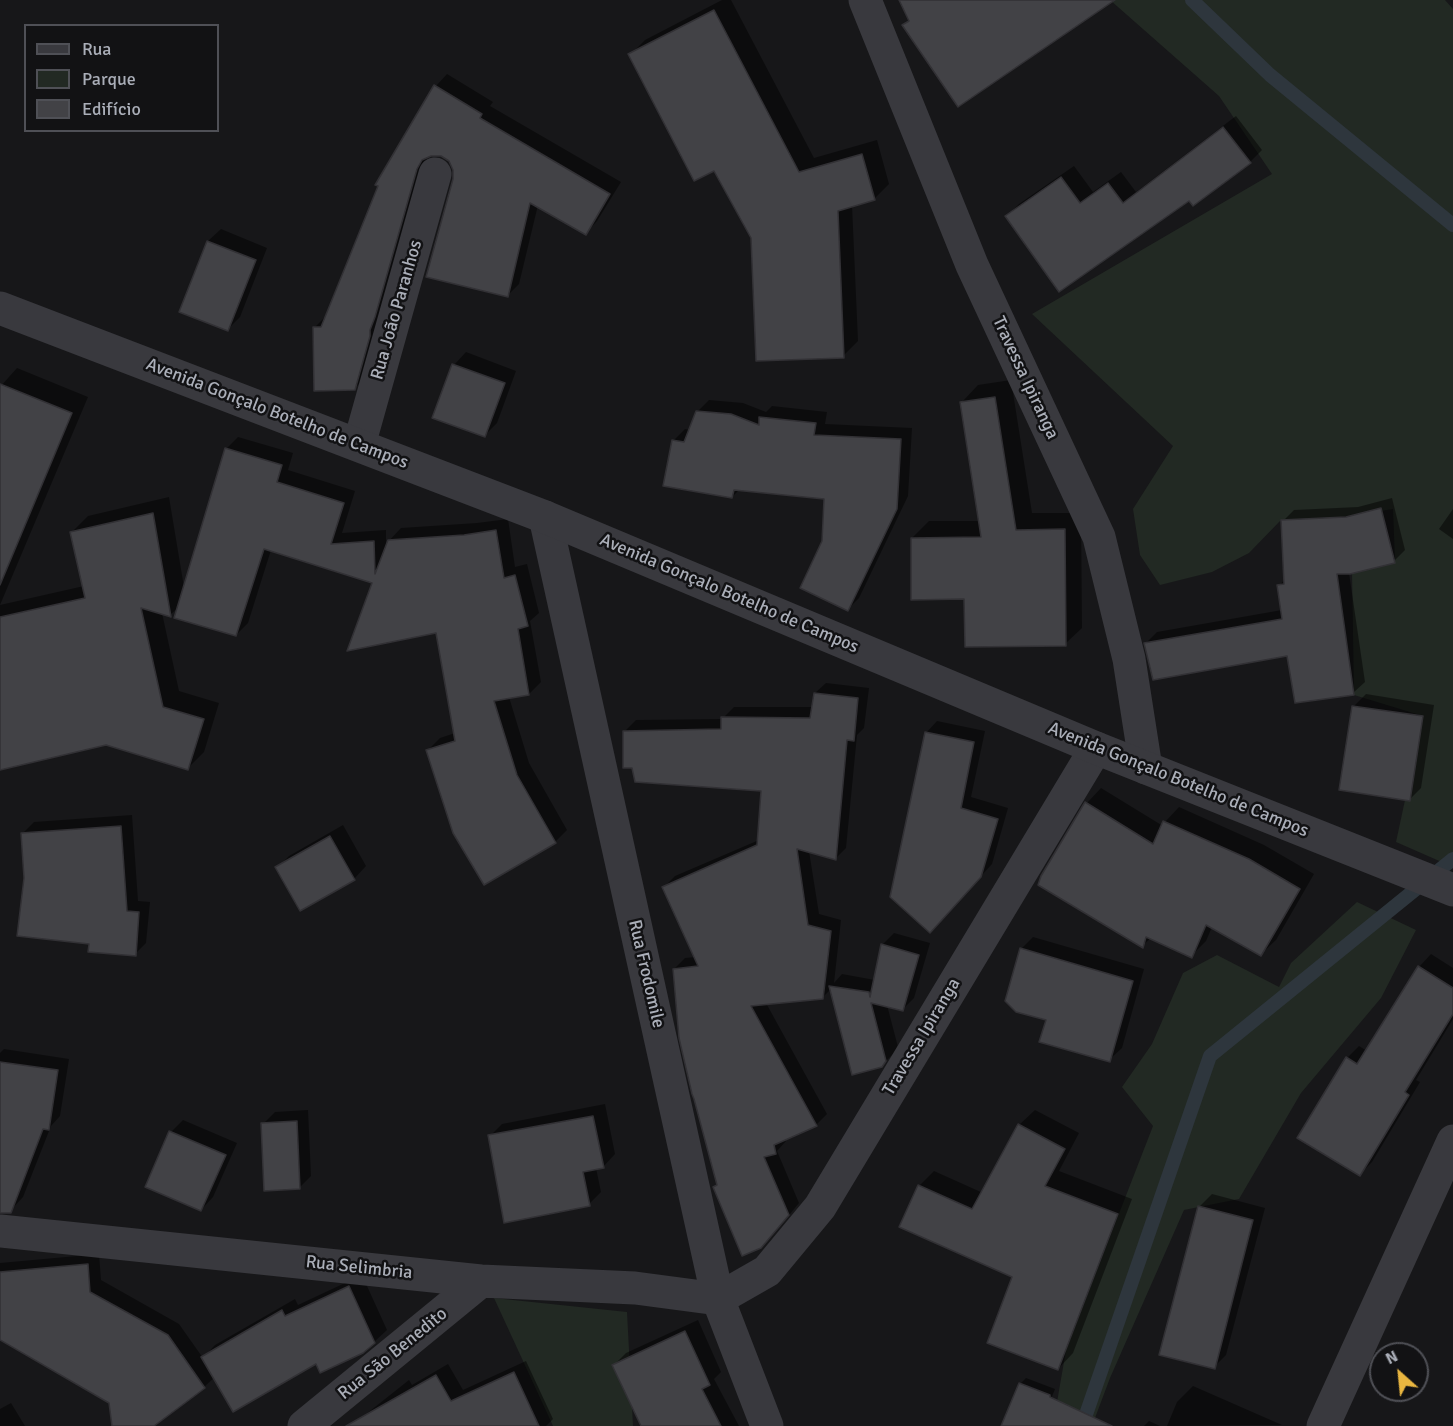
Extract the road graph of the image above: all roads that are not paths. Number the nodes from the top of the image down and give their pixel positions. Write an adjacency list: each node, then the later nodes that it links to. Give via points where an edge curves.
1 (865, 0): 7 (street, Travessa Ipiranga, via 972,265 1099,537 1129,659)
2 (435, 174): 4 (street, Rua João Paranhos)
3 (0, 308): 4 (street, Avenida Gonçalo Botelho de Campos)
4 (359, 446): 5 (street, Avenida Gonçalo Botelho de Campos)
5 (545, 517): 6 (street, Avenida Gonçalo Botelho de Campos); 12 (street, Rua Frodomile)
6 (1096, 748): 7 (street, Avenida Gonçalo Botelho de Campos); 12 (street, Travessa Ipiranga, via 820,1207 767,1271)
7 (1146, 768): 8 (street, Avenida Gonçalo Botelho de Campos)
8 (1453, 890)
9 (1453, 1141): 15 (street)
10 (0, 1231): 11 (street, Rua Selimbria)
11 (482, 1281): 12 (street, Rua Selimbria, via 635,1288); 13 (street, Rua São Benedito)
12 (718, 1299): 14 (street, Rua Frodomile)
13 (304, 1426)
14 (767, 1426)
15 (1323, 1426)

